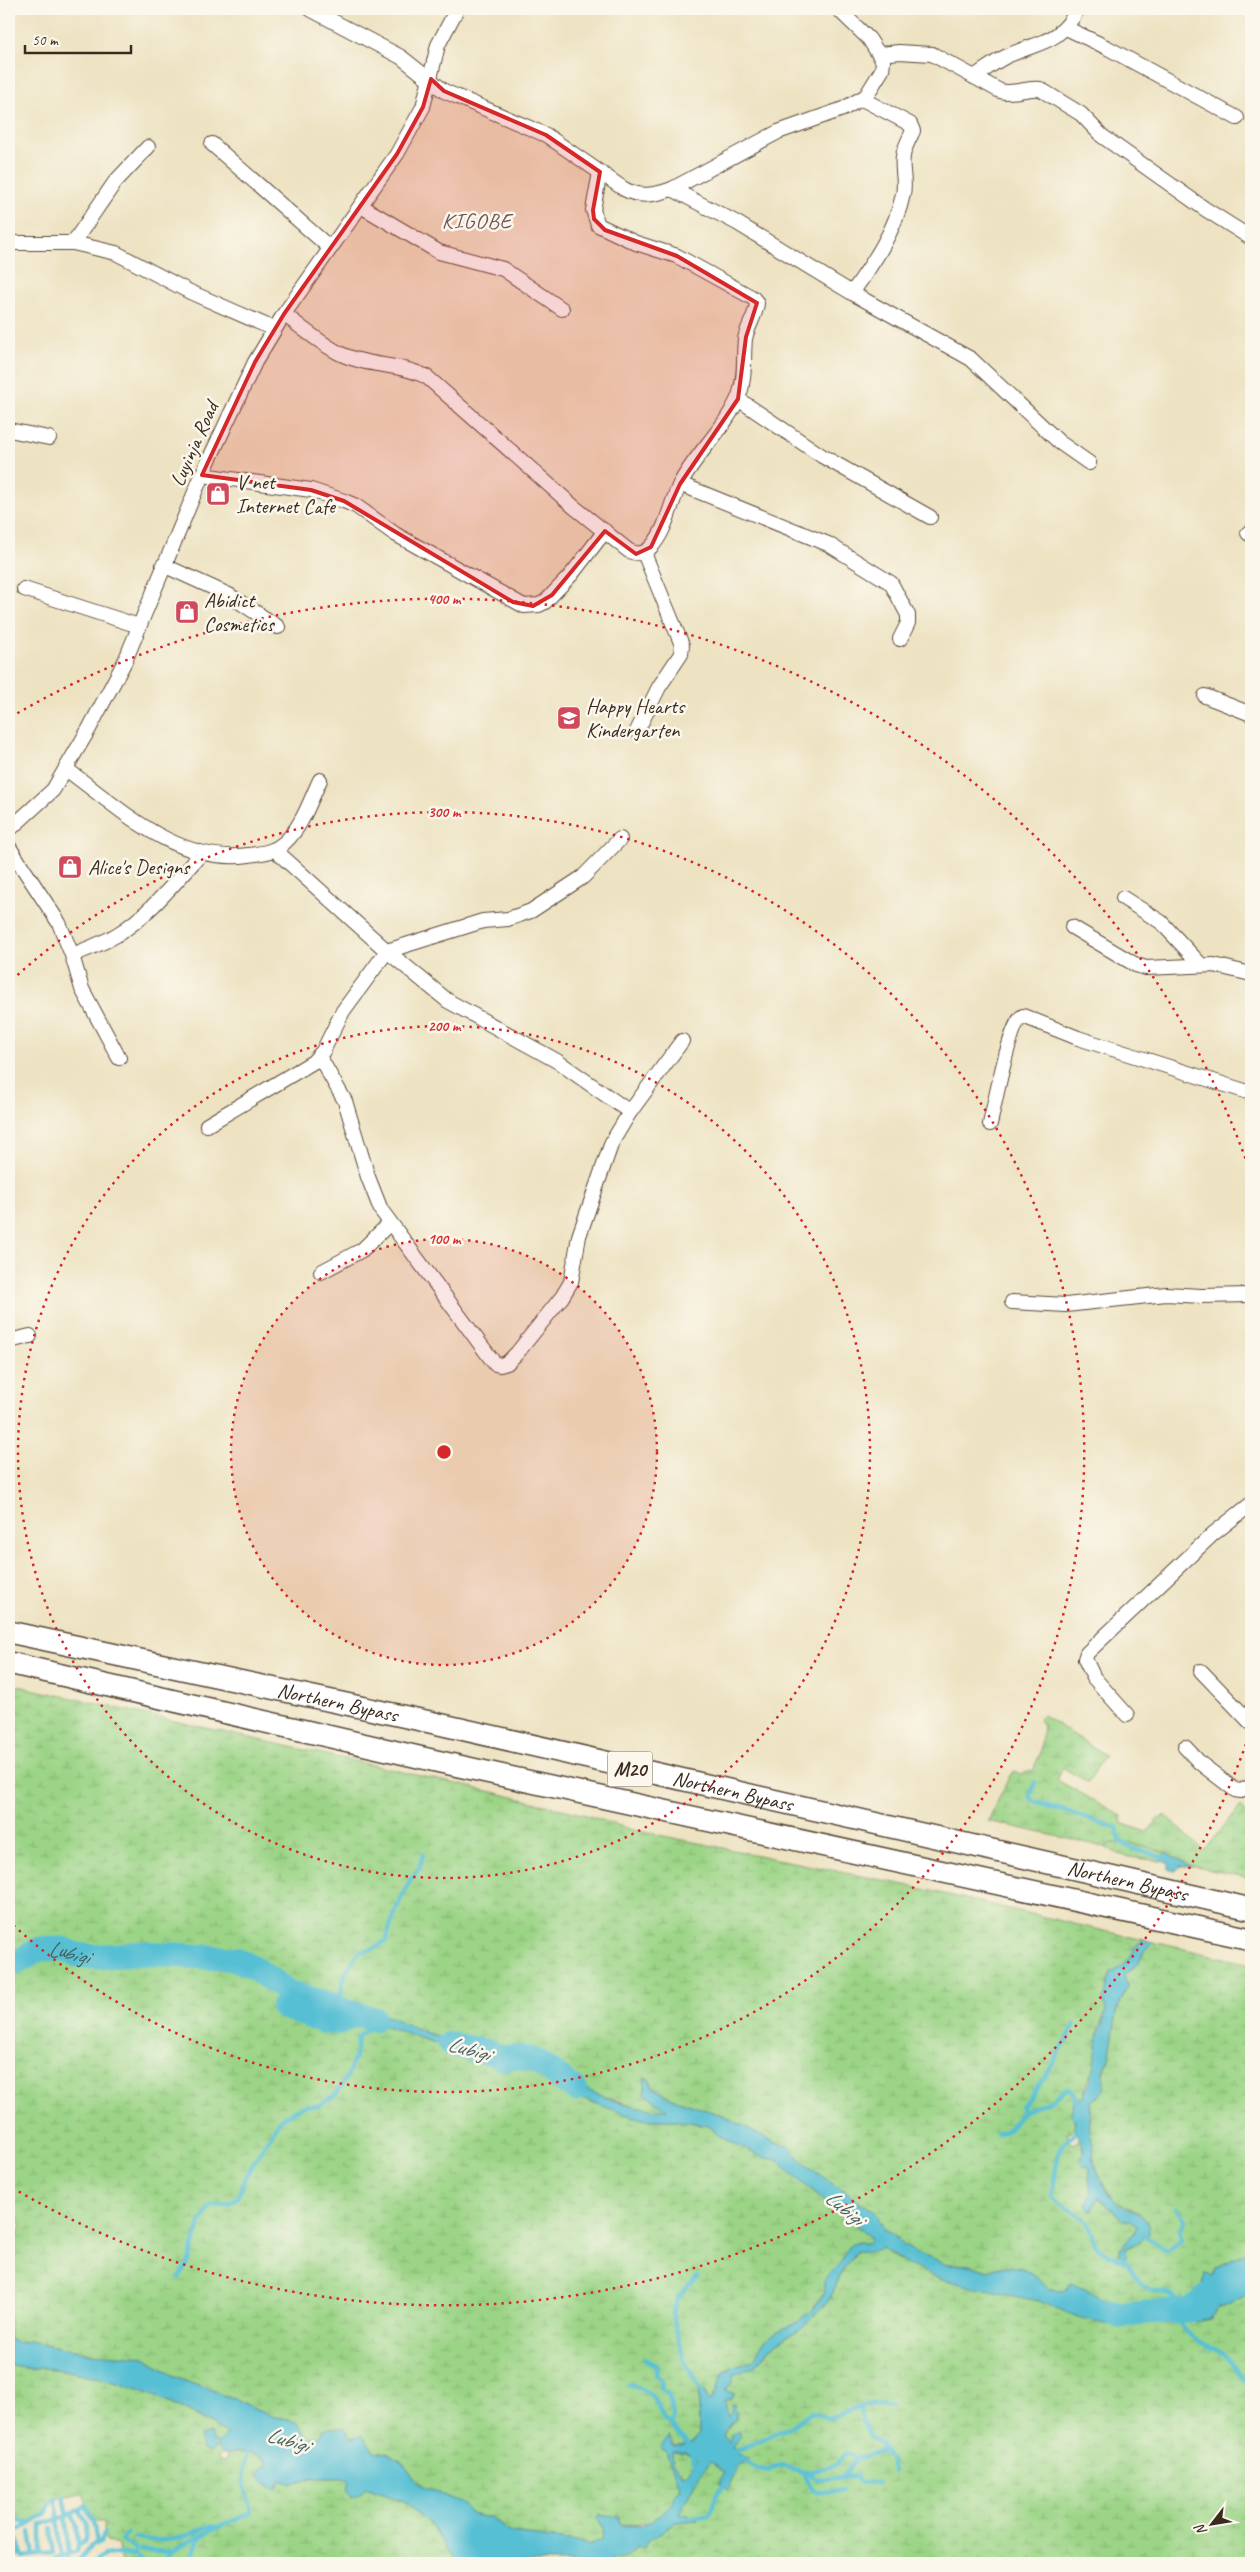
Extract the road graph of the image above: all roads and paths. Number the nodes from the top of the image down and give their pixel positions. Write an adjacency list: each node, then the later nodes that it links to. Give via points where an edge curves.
1 (310, 9): 8 (street, via 401,57)
2 (458, 9): 8 (street, Luyinja Road, via 438,46)
3 (838, 9): 6 (street)
4 (1078, 9): 5 (street)
5 (1066, 28): 7 (street, via 1052,38 1005,57); 10 (street)
6 (881, 54): 7 (street, via 932,54); 9 (street, via 882,70)
7 (974, 76): 16 (street, via 1006,92 1033,88 1046,92 1081,114 1102,136)
8 (431, 79): 13 (street, via 444,91 546,135); 15 (street, Luyinja Road, via 423,107 397,154)
9 (862, 99): 14 (street, via 778,132); 20 (street, via 910,124 912,131 903,158 903,195 892,226)
10 (1237, 118)
11 (212, 144): 19 (street)
12 (148, 147): 17 (street, via 115,182)
13 (600, 172): 14 (street, via 635,195 659,194); 24 (street, via 593,210 598,225 636,243 676,256 756,300 745,340)
14 (672, 189): 20 (street, via 737,222)
15 (361, 206): 19 (street, Luyinja Road); 21 (street, via 439,252 503,269)
16 (1251, 238)
17 (73, 243): 18 (street); 23 (street, via 116,253 190,292)
18 (9, 244)
19 (330, 248): 22 (street, Luyinja Road)
20 (852, 293): 27 (street, via 971,359 1059,442)
21 (562, 309)
22 (284, 314): 23 (street, Luyinja Road); 31 (street, via 342,354 400,366 427,377)
23 (274, 329): 28 (street, Luyinja Road, via 227,418)
24 (738, 399): 29 (street); 30 (street, via 816,452)
25 (9, 430): 26 (street)
26 (49, 438)
27 (1089, 463)
28 (202, 475): 31 (street, via 310,490 344,501 395,534 524,606 545,602); 33 (street, Luyinja Road)
29 (680, 484): 32 (street, via 660,535); 37 (street, via 828,544 891,583 908,615 908,623)
30 (930, 517)
31 (605, 531): 32 (street, via 629,551)
32 (644, 553): 40 (street, via 682,645 681,654 658,687)
33 (163, 565): 35 (street, Luyinja Road); 36 (street, via 245,603)
34 (24, 589): 35 (street)
35 (139, 626): 41 (street, Luyinja Road, via 125,661)
36 (278, 627)
37 (900, 639)
38 (1205, 696): 39 (street)
39 (1251, 714)
40 (637, 731)
41 (66, 769): 44 (street, Luyinja Road, via 53,790); 49 (street, via 167,842)
42 (320, 780): 48 (street, via 297,828)
43 (9, 814): 44 (street)
44 (22, 820): 45 (street, Luyinja Road)
45 (9, 830)
46 (620, 838): 52 (street, via 583,877 532,911 508,919 488,920)
47 (9, 847): 53 (street, via 59,924)
48 (275, 850): 49 (street, via 242,856); 52 (street)
49 (202, 854): 53 (street, via 129,927)
50 (1122, 898): 54 (street, via 1161,922)
51 (1072, 927): 54 (street, via 1146,968)
52 (387, 951): 57 (street, via 343,1011); 60 (street, via 448,1001 557,1061)
53 (72, 955): 58 (street, via 82,989)
54 (1201, 965): 55 (street)
55 (1251, 974)
56 (682, 1041): 60 (street)
57 (319, 1056): 62 (street); 63 (street, via 346,1102 368,1177)
58 (118, 1058)
59 (1251, 1093): 61 (street, via 1078,1038 1022,1016 1016,1023 1002,1069)
60 (630, 1112): 63 (street, via 612,1142 579,1236 571,1282 507,1363 495,1364)
61 (990, 1124)
62 (207, 1126)
63 (389, 1224): 64 (street, via 362,1250)
64 (320, 1272)
65 (1251, 1295): 66 (street, via 1166,1294 1066,1304)
66 (1012, 1302)
67 (30, 1336): 68 (street)
68 (9, 1341)
69 (1251, 1504): 73 (street, via 1213,1534 1087,1653 1085,1659 1094,1678)
70 (9, 1632): 77 (highway, Northern Bypass / M20, via 430,1722)
71 (9, 1663): 78 (highway, Northern Bypass / M20, via 445,1763)
72 (1201, 1671): 74 (street)
73 (1127, 1715)
74 (1251, 1723)
75 (1185, 1747): 76 (street, via 1235,1790)
76 (1251, 1786)
77 (1251, 1909)
78 (1251, 1939)

